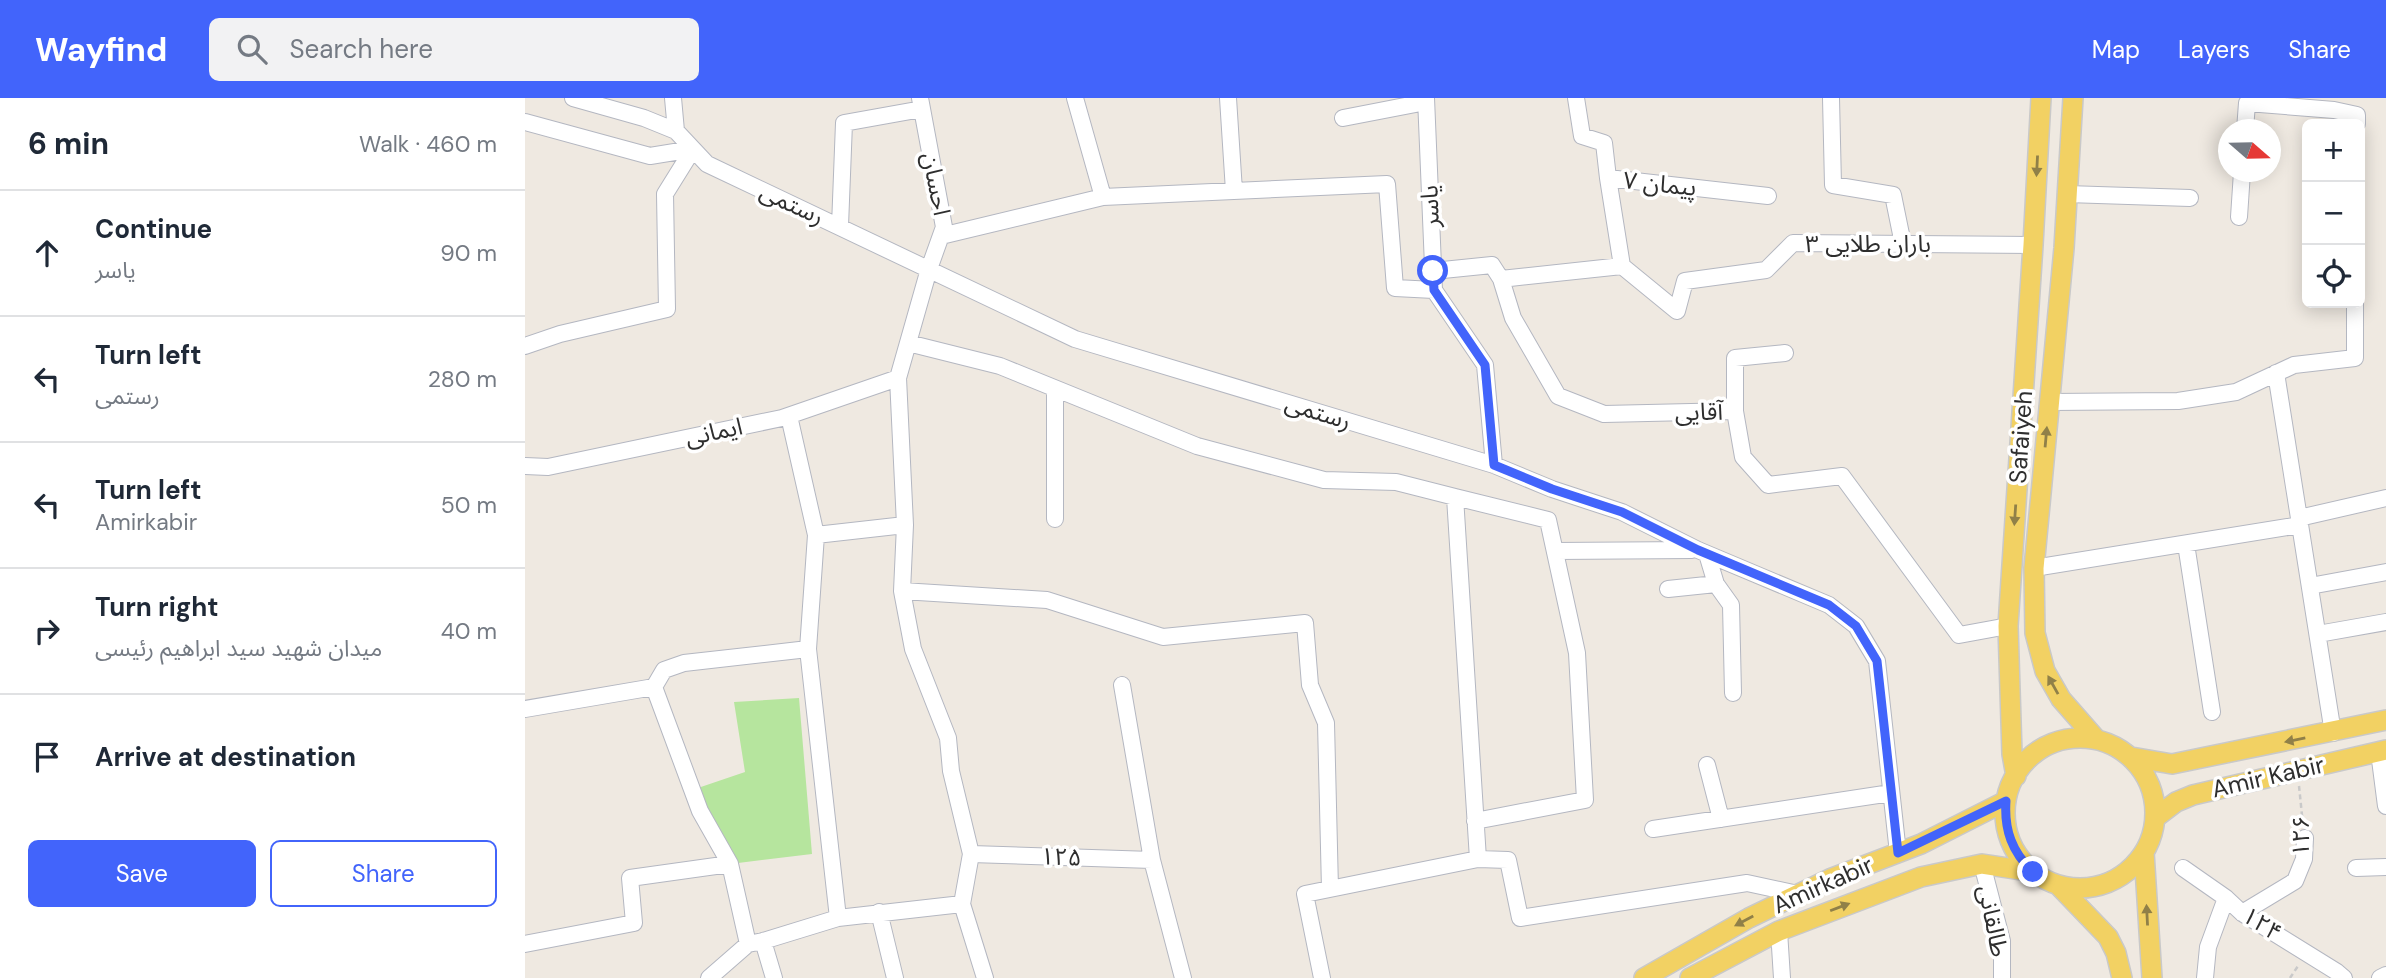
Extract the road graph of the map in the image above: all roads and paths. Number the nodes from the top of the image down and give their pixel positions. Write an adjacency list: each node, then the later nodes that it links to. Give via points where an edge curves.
1 (573, 98): 17 (street, رستمی)
2 (673, 98): 17 (street)
3 (1075, 98): 24 (street)
4 (1228, 98): 21 (street)
5 (1576, 98): 19 (street, پیمان ۷, via 1581,136 1604,143)
6 (1831, 98): 29 (street, via 1833,185 1893,195)
7 (2041, 98): 30 (main road, Safaiyeh, one-way to 30)
8 (2073, 98): 22 (main road, Safaiyeh)
9 (1426, 100): 11 (street); 33 (street, یاسر)
10 (921, 103): 27 (street, via 844,123); 28 (street, احسان, via 944,227)
11 (1394, 103): 13 (street)
12 (2330, 104): 14 (street, via 2247,103); 15 (street)
13 (1343, 118)
14 (2246, 119)
15 (2357, 119)
16 (525, 122): 18 (street, via 650,156)
17 (676, 131): 18 (street, رستمی)
18 (694, 149): 27 (street, رستمی, via 707,164); 38 (street, via 665,194 667,309)
19 (1608, 178): 23 (street, پیمان ۷); 31 (street)
20 (2241, 182): 26 (street)
21 (1234, 191): 24 (street); 35 (street, via 1387,184 1395,288)
22 (2067, 194): 25 (street); 43 (main road, Safaiyeh)
23 (1767, 196)
24 (1103, 197): 28 (street)
25 (2190, 198)
26 (2239, 217)
27 (841, 226): 32 (street, رستمی)
28 (941, 236): 32 (street, احسان)
29 (1903, 244): 30 (street, باران طلایی ۳); 31 (street, باران طلایی ۳, via 1793,243 1766,270 1685,281 1677,311)
30 (2033, 245): 64 (main road, Safaiyeh, one-way to 64)
31 (1622, 266): 34 (street)
32 (929, 269): 37 (street, احسان); 46 (street, رستمی, via 1075,339)
33 (1433, 271): 34 (street, via 1492,265); 35 (street, یاسر)
34 (1501, 279): 44 (street, آقایی, via 1513,318 1557,396 1604,414)
35 (1434, 290): 46 (street, via 1485,365)
36 (2355, 308): 40 (street, via 2355,358 2294,365)
37 (908, 343): 41 (street, احسان); 42 (street, via 1000,366)
38 (525, 346)
39 (1785, 353): 44 (street, via 1735,358)
40 (2276, 373): 43 (street, via 2236,392 2178,401); 51 (street)
41 (898, 378): 45 (street, ایمانی); 52 (street, احسان)
42 (1055, 389): 48 (street, via 1210,449 1324,480 1396,482); 50 (street)
43 (2050, 402): 57 (main road, Safaiyeh, one-way to 43)
44 (1735, 411): 64 (street, آقایی, via 1743,457 1768,485 1842,476 1959,635)
45 (789, 416): 47 (street, ایمانی, via 548,467); 53 (street)
46 (1494, 465): 56 (street, رستمی, via 1622,512)
47 (525, 466)
48 (1455, 497): 55 (street, via 1548,520); 85 (street)
49 (2386, 498): 51 (street)
50 (1055, 519)
51 (2300, 521): 54 (street); 60 (street)
52 (905, 525): 53 (street); 62 (street, احسان)
53 (815, 536): 66 (street)
54 (2186, 544): 57 (street); 71 (street)
55 (1555, 551): 56 (street); 85 (street, via 1577,653 1585,800)
56 (1702, 552): 59 (street); 80 (street, رستمی, via 1829,605 1856,626 1877,661)
57 (2034, 568): 74 (main road, Safaiyeh, one-way to 57, via 2061,699 2045,671 2035,633)
58 (2386, 572): 60 (street)
59 (1716, 584): 61 (street); 69 (street, via 1731,605)
60 (2310, 586): 65 (street)
61 (1668, 589)
62 (902, 591): 90 (street, احسان, via 913,649 948,738); 100 (street, via 1047,600 1163,637 1305,623 1310,685 1326,723)
63 (2386, 622): 65 (street)
64 (2008, 626): 79 (main road, Safaiyeh)
65 (2318, 634): 73 (street)
66 (808, 649): 68 (street, via 684,663 664,670); 106 (street)
67 (1122, 685): 92 (street)
68 (654, 687): 70 (street); 93 (street, via 700,811)
69 (1733, 693)
70 (525, 709)
71 (2212, 712)
72 (2386, 720): 73 (main road)
73 (2333, 733): 76 (main road, one-way to 76, via 2172,764)
74 (2096, 738): 76 (main road); 79 (main road, via 2069,738 2043,747 2022,764)
75 (2382, 751): 78 (main road, Amir Kabir); 82 (street)
76 (2131, 757): 83 (main road, via 2148,778)
77 (1707, 765): 84 (street)
78 (2298, 770): 83 (main road, Amir Kabir, via 2193,795); 87 (path, ۱۲۶)
79 (2016, 776): 81 (main road)
80 (1891, 793): 84 (street); 89 (street, رستمی)
81 (2006, 801): 89 (main road, Amirkabir); 98 (main road, via 2010,840)
82 (2386, 806)
83 (2155, 818): 88 (main road)
84 (1721, 819): 86 (street)
85 (1475, 821): 91 (street)
86 (1653, 829)
87 (2305, 838): 105 (street, ۱۲۶, via 2304,859 2295,881)
88 (2144, 852): 99 (main road, via 2130,869 2109,882 2083,888); 124 (main road, one-way to 88)
89 (1898, 853): 101 (main road, Amirkabir)
90 (971, 854): 92 (street, ۱۲۵); 103 (street)
91 (1478, 859): 100 (street); 101 (street, via 1508,860 1520,918 1747,883)
92 (1151, 860): 117 (street)
93 (730, 863): 108 (street); 109 (street, via 630,878 634,923)
94 (1982, 864): 98 (main road); 107 (main road, one-way to 94, via 1921,877); 122 (street, طالقانی, via 2002,941)
95 (2183, 867): 102 (street, ۱۲۴)
96 (2386, 867): 97 (street)
97 (2356, 868)
98 (2033, 872): 99 (main road)
99 (2057, 885): 123 (main road, via 2108,937)
100 (1331, 889): 118 (street, via 1305,894)
101 (1798, 894): 119 (main road, Amirkabir, one-way to 119)
102 (2226, 898): 105 (street, ۱۲۴); 112 (street, via 2208,947)
103 (963, 904): 104 (street); 116 (street)
104 (879, 912): 106 (street); 115 (street)
105 (2242, 913): 125 (street, ۱۲۴)
106 (838, 918): 108 (street)
107 (1779, 931): 110 (main road); 121 (street)
108 (755, 943): 113 (street); 114 (street)
109 (525, 944)
110 (1711, 972): 120 (main road)
111 (2386, 975): 126 (street)
112 (2206, 977)
113 (709, 978)
114 (774, 978)
115 (895, 978)
116 (985, 978)
117 (1183, 978)
118 (1322, 978)
119 (1644, 978)
120 (1690, 978)
121 (1782, 978)
122 (2002, 978)
123 (2123, 978)
124 (2152, 978)
125 (2344, 978)
126 (2380, 978)

